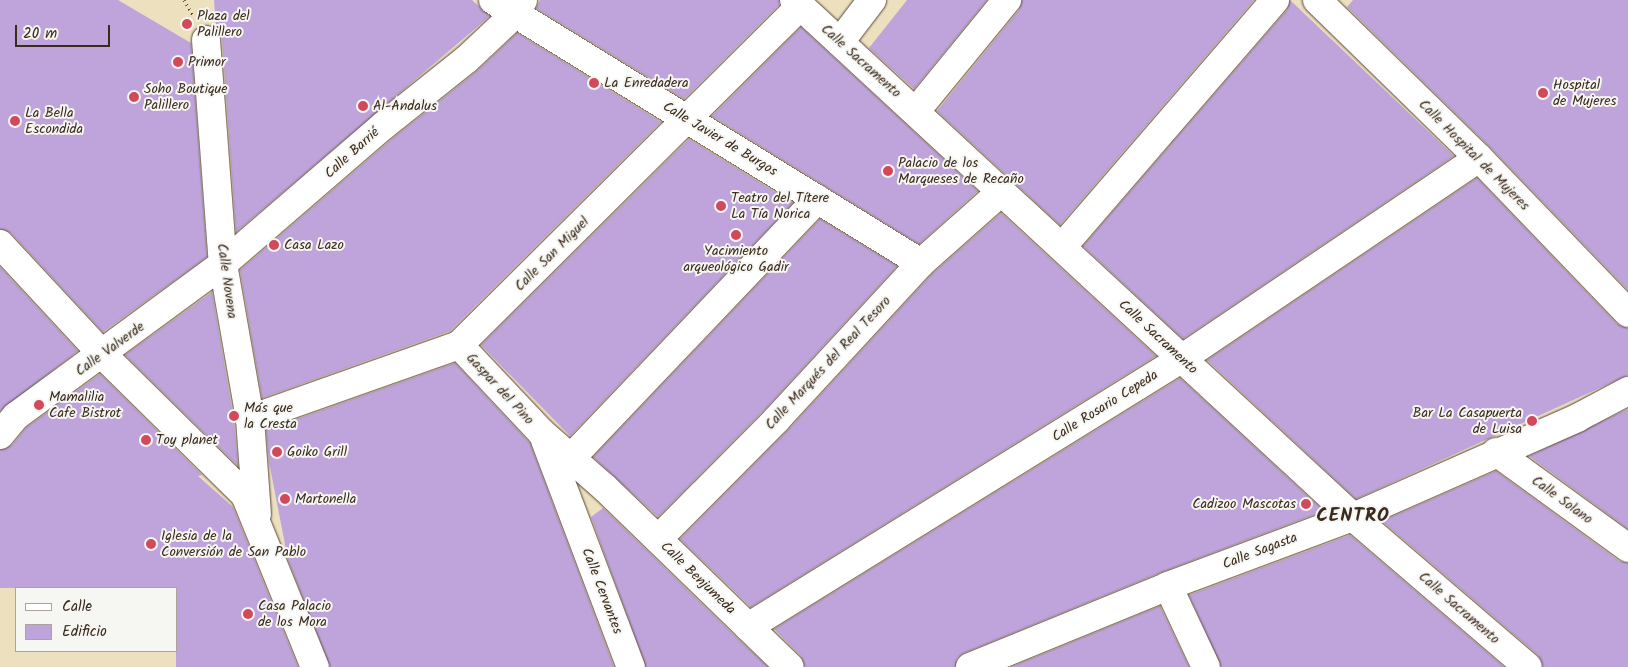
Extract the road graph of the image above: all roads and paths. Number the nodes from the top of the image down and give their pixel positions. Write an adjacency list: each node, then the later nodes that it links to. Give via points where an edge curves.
1 (872, 0): 8 (street)
2 (1007, 0): 9 (street)
3 (1275, 0): 15 (street)
4 (797, 3): 8 (street, Calle Sacramento); 10 (street, Calle San Miguel)
5 (1330, 4): 11 (street, Calle Hospital de Mujeres)
6 (510, 5): 10 (street, Calle Javier de Burgos); 17 (street, Calle Barrié, via 467,59 383,126)
7 (206, 40): 17 (street, Calle Novena)
8 (840, 42): 9 (street, Calle Sacramento)
9 (916, 111): 12 (street, Calle Sacramento)
10 (688, 120): 13 (street, Calle Javier de Burgos); 19 (street, Calle San Miguel)
11 (1479, 158): 18 (street, Calle Hospital de Mujeres); 21 (street, Calle Rosario Cepeda)
12 (1002, 191): 15 (street, Calle Sacramento); 16 (street, Calle Marqués del Real Tesoro)
13 (818, 199): 16 (street, Calle Javier de Burgos); 27 (street)
14 (0, 244): 20 (street)
15 (1062, 247): 21 (street, Calle Sacramento)
16 (921, 263): 32 (street, Calle Marqués del Real Tesoro, via 777,419)
17 (223, 264): 20 (street, Calle Valverde); 23 (street, Calle Novena)
18 (1628, 313)
19 (459, 345): 23 (street, Calle San Miguel); 24 (street, Gaspar del Pino)
20 (103, 355): 25 (street, Calle Valverde, via 16,416); 31 (street, via 245,495)
21 (1181, 358): 30 (street, Calle Sacramento); 35 (street, Calle Rosario Cepeda)
22 (1628, 390): 26 (street, Calle Sagasta, via 1577,418)
23 (250, 419): 31 (street, Calle Novena)
24 (541, 432): 27 (street, Gaspar del Pino); 29 (street, Gaspar del Pino, via 552,452)
25 (0, 435)
26 (1496, 452): 30 (street, Calle Sagasta); 33 (street, Calle Solano)
27 (570, 459): 28 (street, Gaspar del Pino)
28 (606, 488): 29 (street); 32 (street, Calle Benjumeda)
29 (573, 515): 37 (street, Calle Cervantes)
30 (1353, 517): 34 (street, Calle Sagasta); 41 (street, Calle Sacramento)
31 (257, 521): 36 (street)
32 (658, 539): 35 (street, Calle Benjumeda)
33 (1628, 548)
34 (1168, 586): 39 (street, Calle Sagasta); 40 (street)
35 (748, 627): 38 (street, Calle Benjumeda)
36 (315, 667)
37 (632, 667)
38 (790, 667)
39 (970, 667)
40 (1206, 667)
41 (1528, 667)

